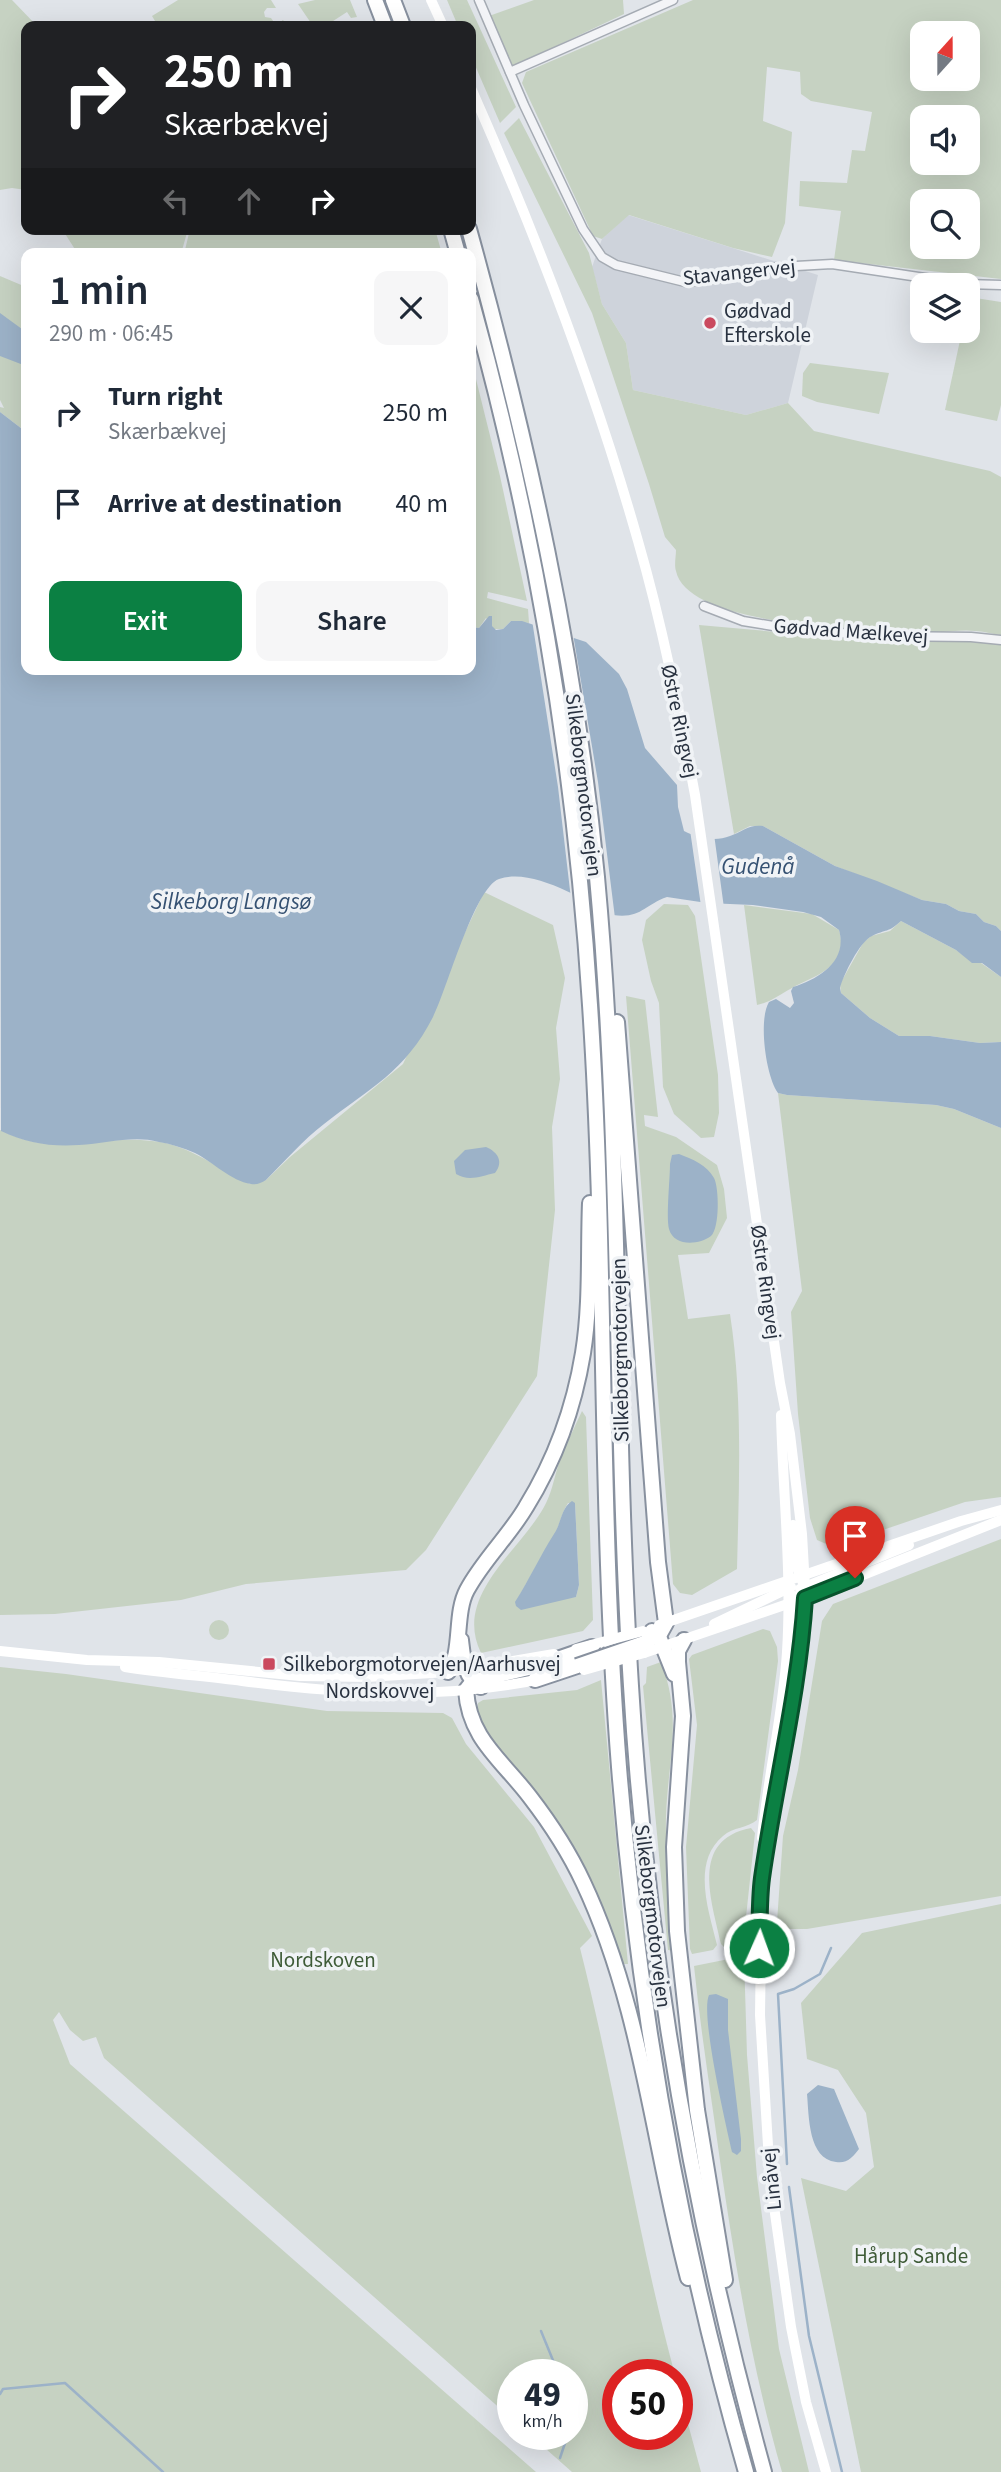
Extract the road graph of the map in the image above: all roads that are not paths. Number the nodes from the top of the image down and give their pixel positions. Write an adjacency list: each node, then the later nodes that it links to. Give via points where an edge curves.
1 (375, 0): 6 (highway)
2 (393, 0): 7 (highway)
3 (431, 0): 8 (main road)
4 (479, 0): 9 (street, Stavangervej)
5 (673, 0): 9 (street)
6 (383, 21)
7 (401, 21)
8 (441, 21)
9 (510, 72): 12 (street, Stavangervej, via 583,229 602,257 616,265 685,282 778,267 832,264)
10 (476, 100): 18 (main road, Østre Ringvej, via 572,334 639,544 695,795)
11 (476, 255): 16 (highway, Silkeborgmotorvejen, via 541,517 573,693 613,972)
12 (1001, 285)
13 (476, 320): 17 (highway, Silkeborgmotorvejen, via 524,521 554,684 569,786)
14 (704, 606): 15 (street, Gødvad Mælkevej, via 743,621 797,630)
15 (1001, 640)
16 (613, 1012): 23 (highway, via 657,1562); 34 (highway, Silkeborgmotorvejen, via 626,1587 643,1835 681,2113)
17 (592, 1051): 22 (highway, via 587,1298 572,1404 526,1509 466,1592); 35 (highway, Silkeborgmotorvejen, via 609,1589 627,1851 671,2152)
18 (780, 1383): 21 (main road, Østre Ringvej, via 781,1464); 21 (main road, Østre Ringvej, via 790,1434)
19 (1001, 1510): 21 (main road, via 939,1529)
20 (1001, 1520): 21 (main road, via 821,1591)
21 (797, 1589): 23 (main road); 25 (main road); 33 (main road, Linåvej, via 764,1815); 33 (main road, Linåvej, via 801,1648)
22 (458, 1621): 29 (highway, via 453,1663); 31 (highway)
23 (652, 1637): 24 (main road, bridge); 25 (main road); 28 (highway, bridge); 32 (highway)
24 (610, 1640): 28 (highway, bridge)
25 (684, 1640): 32 (highway, via 678,1651)
26 (0, 1651): 27 (main road, Nordskovvej)
27 (88, 1660): 29 (main road, Nordskovvej, via 300,1676); 31 (main road, Nordskovvej, via 333,1692 397,1693)
28 (577, 1660): 30 (highway); 31 (highway)
29 (447, 1672): 31 (main road, Nordskovvej)
30 (535, 1680): 31 (main road, Nordskovvej)
31 (473, 1682): 35 (highway, via 468,1711 477,1733 558,1838 582,1880 616,1963 681,2254)
32 (680, 1692): 34 (highway, via 674,1847 677,1931 697,2110)
33 (762, 1881): 38 (main road, Linåvej, via 760,2015 770,2178 791,2328)
34 (748, 2413): 37 (highway, Silkeborgmotorvejen)
35 (740, 2450): 36 (highway, Silkeborgmotorvejen)
36 (746, 2472)
37 (764, 2472)
38 (826, 2472)

